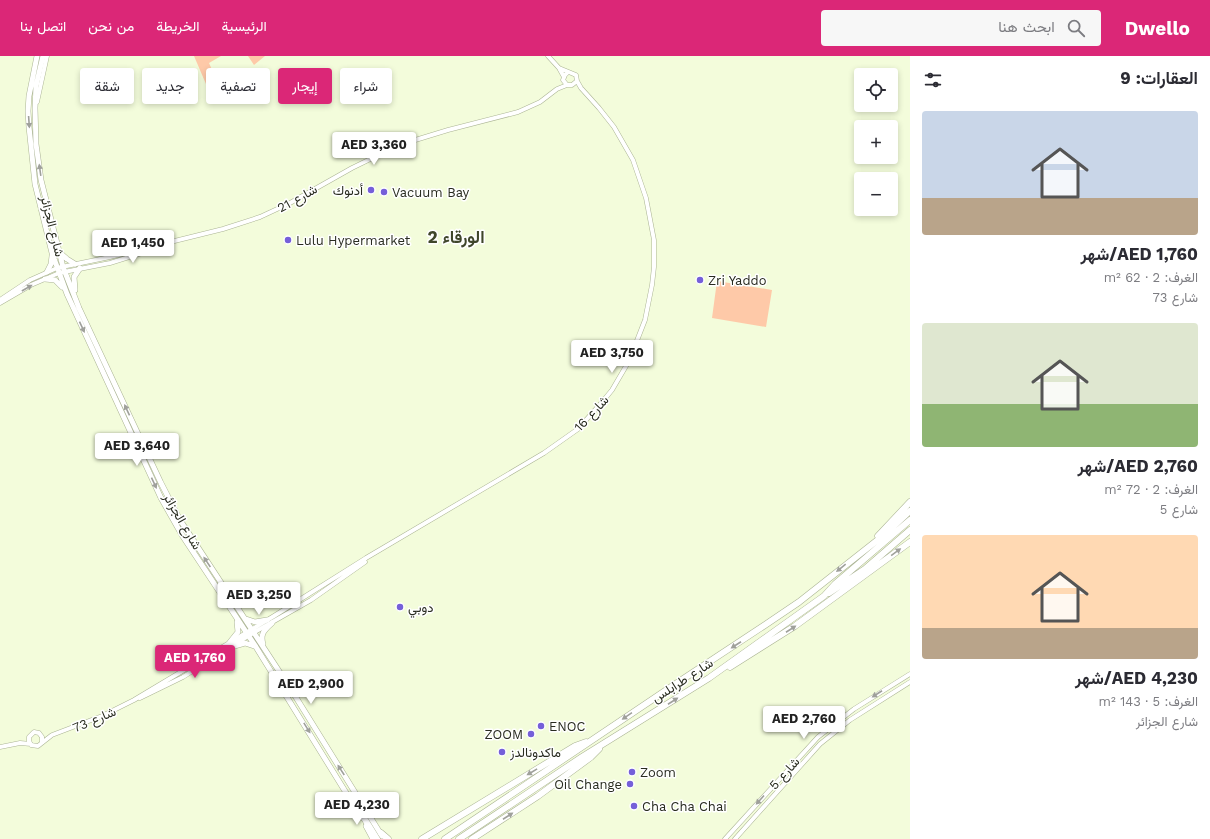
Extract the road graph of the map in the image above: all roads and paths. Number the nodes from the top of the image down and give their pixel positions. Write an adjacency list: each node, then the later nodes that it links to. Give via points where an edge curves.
1 (36, 56): 17 (main road, شارع الجزائر, one-way to 17, via 29,96 29,127 35,184)
2 (47, 56): 5 (street)
3 (50, 56): 5 (street)
4 (548, 56): 6 (street)
5 (44, 59): 16 (main road, شارع الجزائر, one-way to 5, via 41,180 36,144 36,86)
6 (559, 68): 7 (street); 8 (street)
7 (568, 72): 8 (street); 9 (street, via 576,75)
8 (564, 78): 10 (street); 12 (street, شارع 21)
9 (577, 81): 11 (street); 13 (street, شارع 16)
10 (567, 85): 11 (street); 12 (street, شارع 21)
11 (572, 85): 13 (street, شارع 16)
12 (557, 90): 14 (street, شارع 21, via 518,112 399,145 265,215)
13 (583, 90): 33 (street, شارع 16, via 607,117 626,147 638,172 650,211 654,254 652,285 645,320 634,350 612,390 587,420 568,436)
14 (188, 237): 15 (street, شارع 21); 18 (street, شارع 21)
15 (143, 249): 18 (street); 19 (street, شارع 21)
16 (59, 252): 19 (main road); 21 (main road, شارع الجزائر)
17 (52, 253): 21 (main road, شارع الجزائر); 22 (main road, via 52,261)
18 (132, 256): 20 (street, شارع 21)
19 (76, 264): 21 (street, شارع 21)
20 (80, 268): 21 (street, شارع 21); 25 (main road, via 74,277)
21 (61, 270): 22 (street); 23 (street); 24 (main road, شارع الجزائر); 25 (main road, شارع الجزائر)
22 (47, 272): 26 (street, via 24,283)
23 (45, 279): 24 (main road, via 57,281); 26 (street, one-way to 23)
24 (67, 294): 35 (main road, شارع الجزائر, one-way to 35, via 164,504)
25 (74, 294): 36 (main road, شارع الجزائر, one-way to 25, via 174,510)
26 (0, 302)
27 (910, 502): 32 (highway)
28 (910, 511): 32 (highway, شارع طرابلس)
29 (910, 520): 34 (highway, شارع طرابلس)
30 (910, 530): 34 (highway, via 865,569)
31 (910, 542): 45 (highway, one-way to 31, via 746,658 795,626)
32 (871, 544): 52 (highway, شارع طرابلس, one-way to 52, via 776,618)
33 (372, 556): 37 (street, شارع 16); 38 (street, شارع 16, via 321,594)
34 (824, 596): 45 (highway, شارع طرابلس)
35 (236, 618): 40 (main road, شارع الجزائر); 41 (main road, via 238,632)
36 (244, 618): 37 (main road, via 254,622); 39 (main road, شارع الجزائر)
37 (267, 620): 39 (street, شارع 16)
38 (272, 623): 39 (street, شارع 16); 43 (main road, via 262,634)
39 (253, 631): 40 (street, شارع 16); 43 (main road, شارع الجزائر)
40 (247, 634): 41 (street, شارع 73); 42 (main road, شارع الجزائر)
41 (230, 644): 42 (main road, via 245,643); 50 (street, شارع 73, via 183,677 102,716)
42 (256, 647): 58 (main road, شارع الجزائر, one-way to 58)
43 (265, 649): 60 (main road, شارع الجزائر, one-way to 43)
44 (910, 674): 47 (street, شارع 5, one-way to 47)
45 (709, 678): 55 (highway, شارع طرابلس, one-way to 45)
46 (910, 682): 48 (street, شارع 5)
47 (857, 707): 48 (street, via 858,712); 70 (street, شارع 5, one-way to 70, via 811,743)
48 (846, 722): 71 (street, شارع 5, via 813,750)
49 (40, 734): 50 (street, شارع 73); 51 (street, via 34,732); 53 (street)
50 (52, 735): 53 (street, شارع 73)
51 (29, 738): 54 (street); 56 (street)
52 (591, 741): 59 (highway, one-way to 59, via 575,746); 68 (highway, شارع طرابلس)
53 (42, 742): 56 (street, via 38,746)
54 (20, 743): 56 (street); 57 (street)
55 (604, 743): 61 (highway, one-way to 55, via 591,758); 69 (highway, شارع طرابلس)
56 (31, 744)
57 (0, 747)
58 (360, 813): 62 (main road, شارع الجزائر); 63 (highway)
59 (457, 818): 66 (highway); 67 (highway)
60 (380, 833): 64 (main road, شارع الجزائر); 65 (highway)
61 (473, 838)
62 (372, 839)
63 (377, 839)
64 (384, 839)
65 (388, 839)
66 (422, 839)
67 (428, 839)
68 (445, 839)
69 (459, 839)
70 (725, 839)
71 (734, 839)

